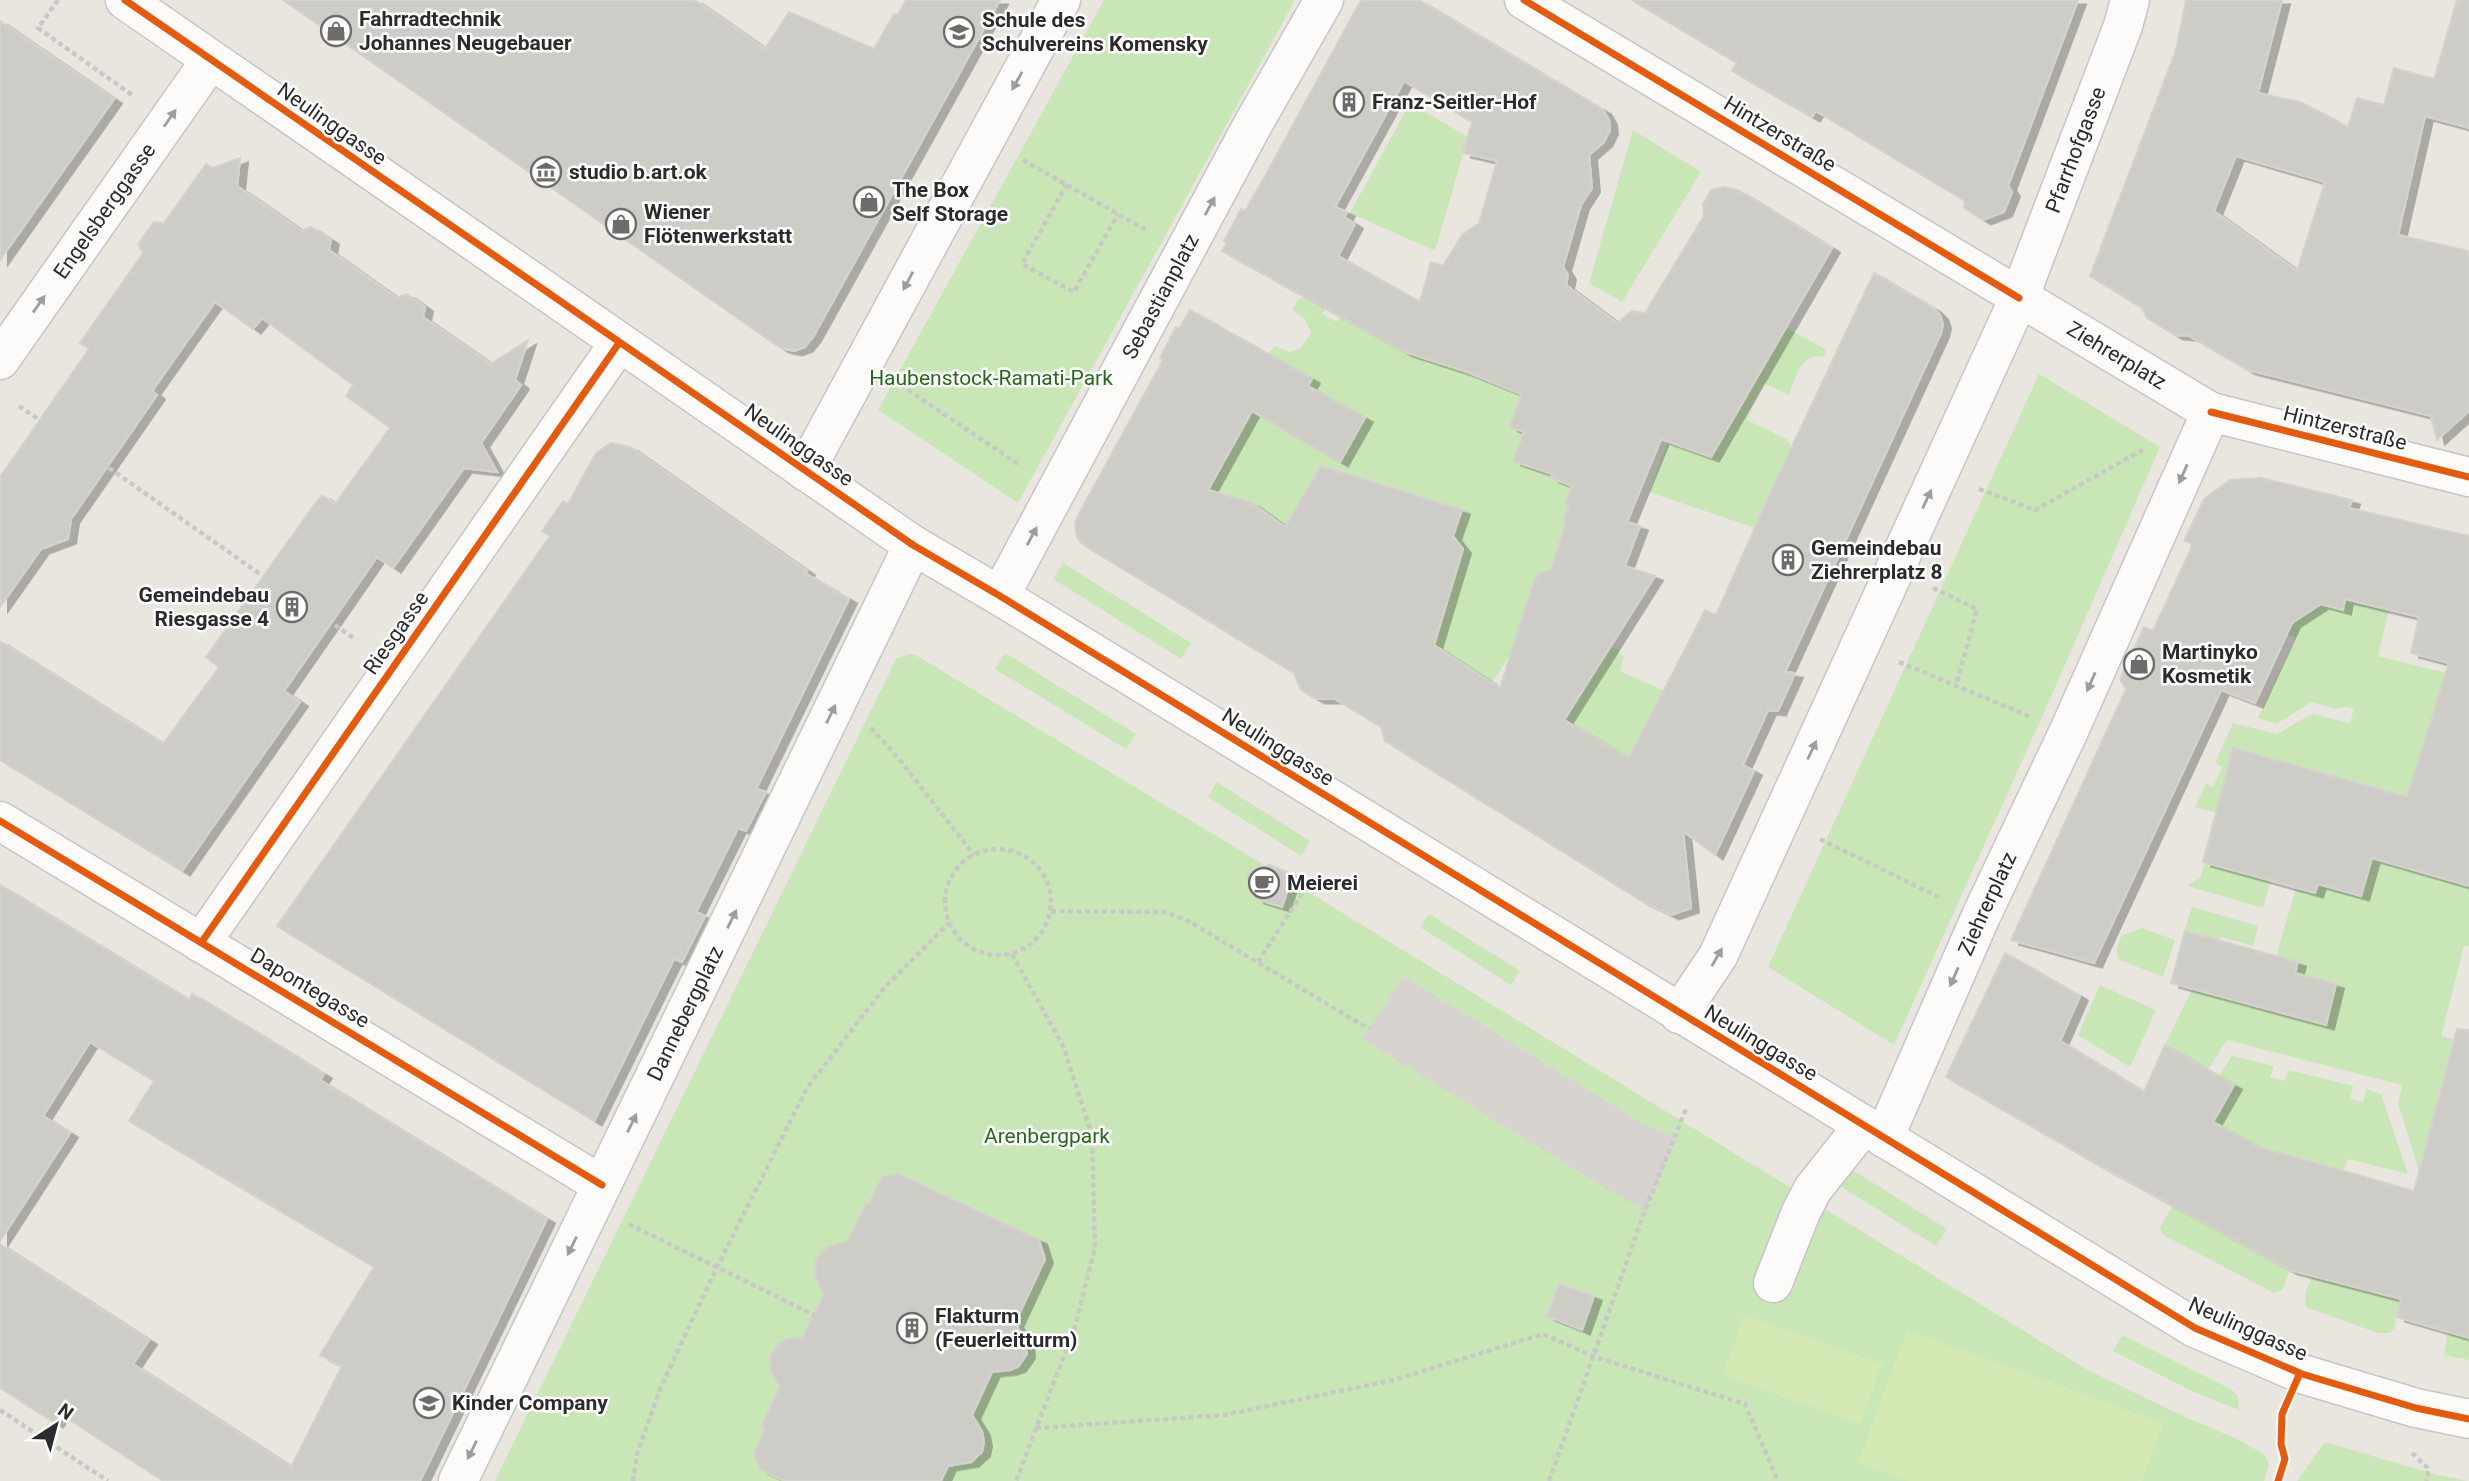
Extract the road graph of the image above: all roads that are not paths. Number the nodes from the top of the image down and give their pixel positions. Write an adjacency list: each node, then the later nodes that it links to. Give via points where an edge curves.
1 (125, 0): 6 (street, Neulinggasse)
2 (1061, 0): 11 (street, one-way to 11)
3 (1324, 0): 14 (street, Sebastianplatz, one-way to 3)
4 (1524, 0): 7 (street, Hintzerstraße)
5 (2130, 0): 7 (street, Pfarrhofgasse)
6 (210, 61): 8 (street, Neulinggasse); 9 (street, Engelsberggasse, one-way to 6)
7 (2019, 298): 10 (street, Ziehrerplatz); 17 (street, one-way to 7, via 1718,956)
8 (619, 343): 11 (street, Neulinggasse); 16 (street, Riesgasse)
9 (0, 360)
10 (2211, 412): 12 (street, Hintzerstraße); 18 (street, Ziehrerplatz, one-way to 18, via 2068,733)
11 (806, 471): 13 (street, Neulinggasse)
12 (2469, 477)
13 (913, 545): 14 (street, Neulinggasse); 19 (street, Dannebergplatz, one-way to 13)
14 (1000, 596): 17 (street, Neulinggasse)
15 (0, 821): 16 (street, Dapontegasse)
16 (201, 943): 19 (street, Dapontegasse)
17 (1679, 1014): 18 (street, Neulinggasse)
18 (1873, 1132): 20 (street, Ziehrerplatz, via 1813,1189); 21 (street, Neulinggasse, via 2195,1328 2302,1374)
19 (602, 1185): 22 (street, Dannebergplatz, one-way to 22)
20 (1773, 1283)
21 (2469, 1419)
22 (458, 1481)

